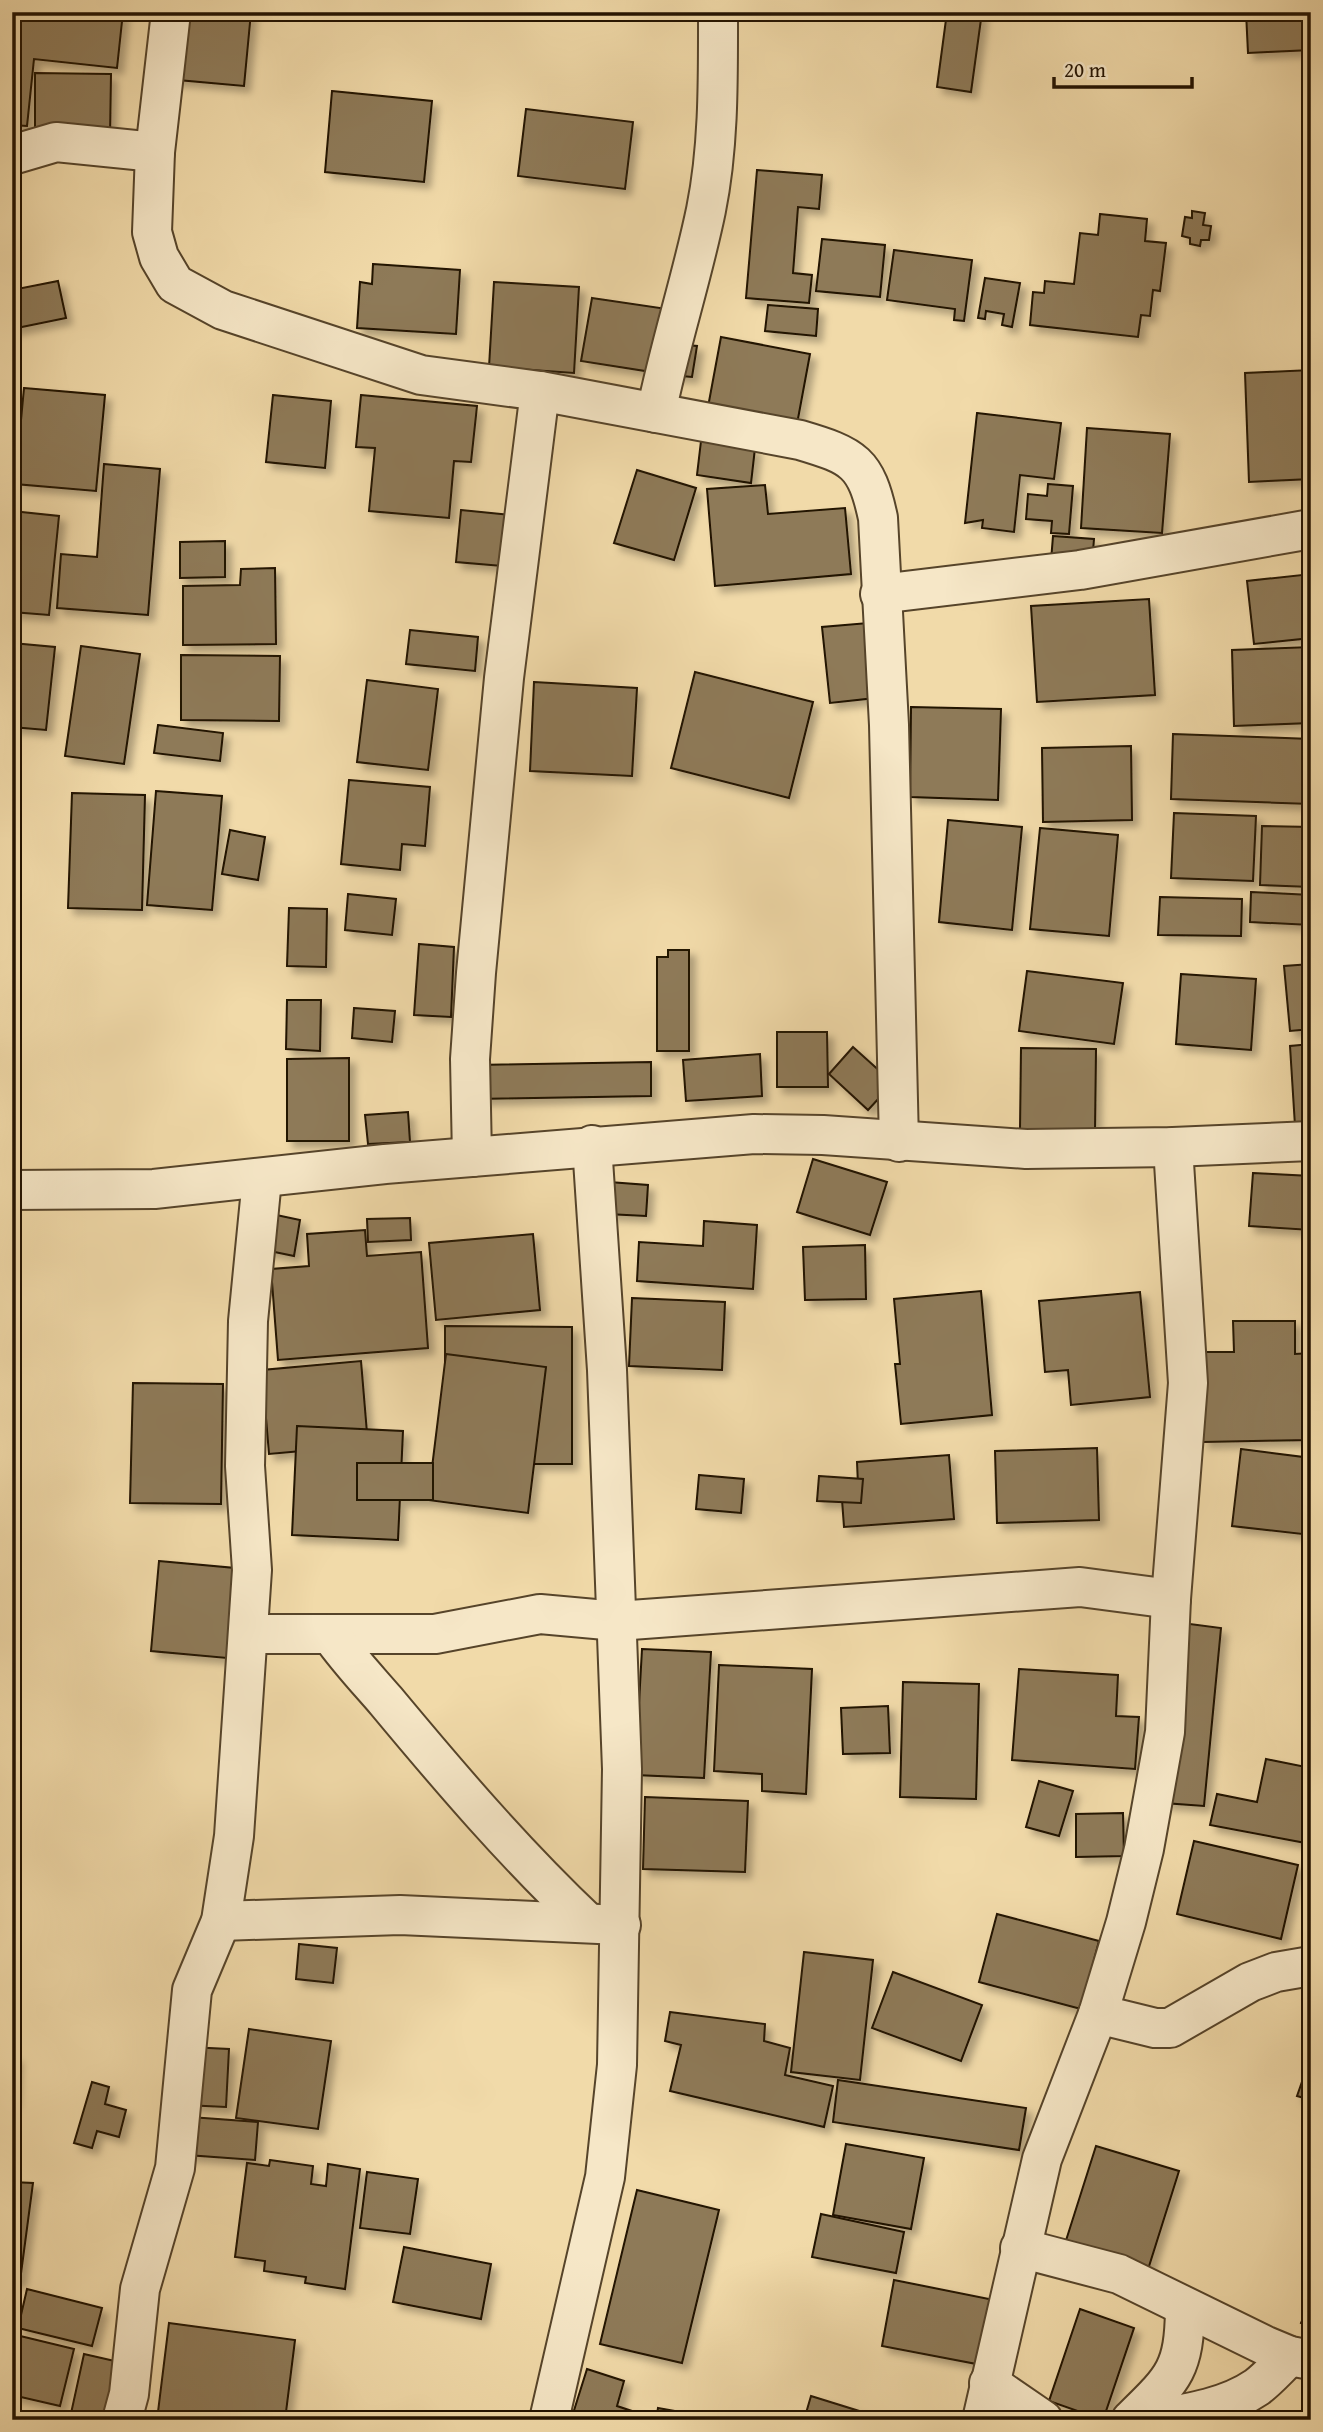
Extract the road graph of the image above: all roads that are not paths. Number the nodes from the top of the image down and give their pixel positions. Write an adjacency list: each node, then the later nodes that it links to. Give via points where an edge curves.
1 (171, 12): 3 (street)
2 (718, 12): 6 (street, via 718,102 706,208)
3 (155, 152): 4 (street, via 56,142); 5 (street, via 152,232 159,257 175,284 223,310 421,375)
4 (12, 155)
5 (540, 391): 6 (street); 13 (street, via 504,678 476,974 470,1059)
6 (656, 413): 8 (street, via 800,440 831,449 861,467 878,518)
7 (1311, 529): 8 (street, via 1080,570)
8 (880, 594): 10 (street, via 890,725)
9 (1311, 1140): 12 (street)
10 (899, 1142): 11 (street, via 754,1134); 12 (street, via 1026,1149)
11 (592, 1145): 13 (street); 17 (street)
12 (1173, 1147): 16 (street, via 1188,1383)
13 (471, 1157): 14 (street)
14 (262, 1179): 15 (street, via 154,1189); 18 (street, via 247,1321 245,1466 252,1570)
15 (12, 1190)
16 (1171, 1599): 17 (street, via 1080,1587); 23 (street, via 1165,1732 1144,1849)
17 (617, 1621): 19 (street, via 540,1614 435,1634); 21 (street, via 622,1769)
18 (248, 1634): 19 (street); 20 (street, via 234,1836)
19 (331, 1636): 21 (street, via 358,1673 524,1860)
20 (221, 1921): 21 (street, via 400,1914); 28 (street, via 192,1990 175,2168 141,2289)
21 (604, 1924): 29 (street, via 617,2065 605,2177)
22 (1311, 1966): 23 (street, via 1250,1982 1170,2028)
23 (1098, 2014): 24 (street, via 1042,2158)
24 (1020, 2248): 25 (street, via 1119,2274); 27 (street)
25 (1185, 2309): 26 (street); 31 (street, via 1183,2350 1175,2373)
26 (1300, 2358): 32 (street, via 1242,2395 1199,2410)
27 (986, 2402): 30 (street)
28 (122, 2420)
29 (549, 2420)
30 (1043, 2420)
31 (1131, 2420)
32 (1146, 2420)

